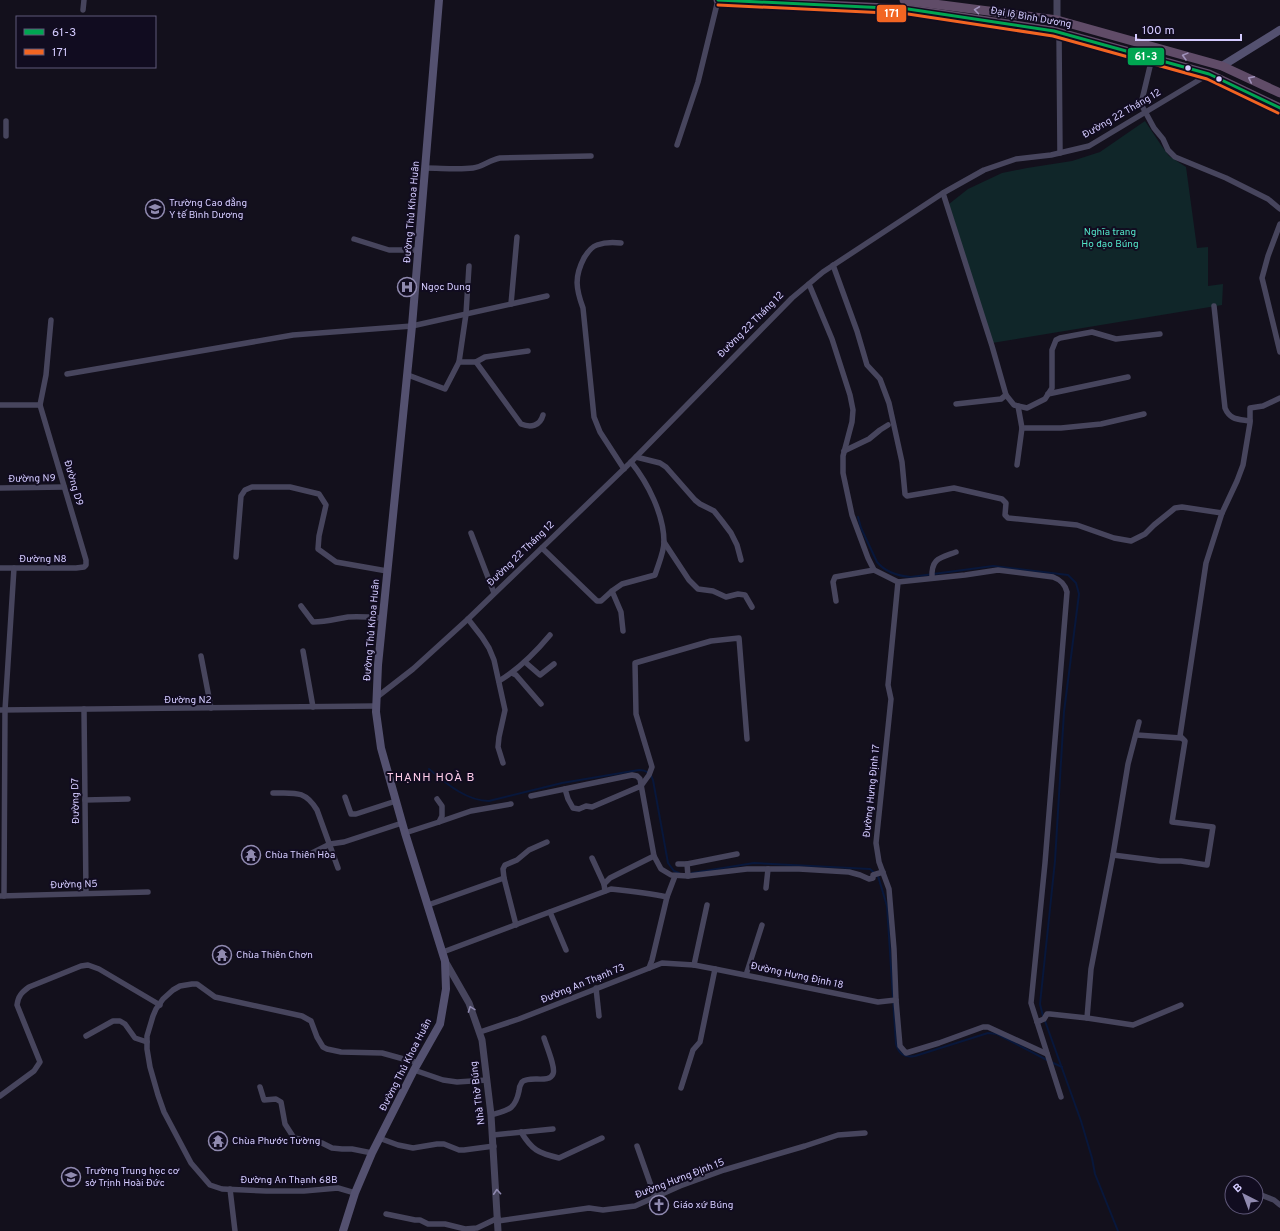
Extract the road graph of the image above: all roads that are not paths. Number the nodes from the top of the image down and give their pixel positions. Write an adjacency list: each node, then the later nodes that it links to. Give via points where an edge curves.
1 (84, 0): 6 (street)
2 (439, 0): 21 (main road, Đường Thủ Khoa Huân)
3 (718, 0): 9 (highway, Đại lộ Bình Dương, via 908,8); 18 (street, via 698,82)
4 (904, 0): 7 (highway, Đại lộ Bình Dương, one-way to 4)
5 (1057, 0): 7 (street)
6 (83, 10)
7 (1057, 20): 11 (highway, Đại lộ Bình Dương, one-way to 7)
8 (1280, 30): 11 (main road)
9 (1059, 32): 10 (highway, Đại lộ Bình Dương); 19 (street)
10 (1152, 58): 12 (highway, Đại lộ Bình Dương); 15 (street, via 1141,104)
11 (1222, 66): 12 (highway); 13 (highway, Đại lộ Bình Dương, one-way to 11)
12 (1209, 74): 14 (highway, Đại lộ Bình Dương); 15 (street, Đường 22 Tháng 12)
13 (1280, 93)
14 (1280, 108)
15 (1146, 113): 19 (street, Đường 22 Tháng 12, via 1089,146); 23 (street, via 1175,157 1248,188)
16 (6, 122): 17 (street)
17 (6, 136)
18 (677, 145)
19 (1060, 153): 22 (street, Đường 22 Tháng 12, via 1016,160 984,170)
20 (591, 156): 21 (street, via 500,158 481,167)
21 (426, 168): 28 (main road, Đường Thủ Khoa Huân)
22 (943, 193): 29 (street, Đường 22 Tháng 12); 47 (street)
23 (1280, 209)
24 (1280, 224): 40 (street, via 1262,278)
25 (516, 237): 33 (street)
26 (354, 239): 28 (street, via 389,250)
27 (621, 243): 62 (street, via 608,242 591,249 577,273 577,284 583,308 594,417 600,432)
28 (418, 250): 37 (main road, Đường Thủ Khoa Huân)
29 (833, 265): 31 (street, Đường 22 Tháng 12); 65 (street, via 867,365 880,379 889,403 902,462 906,495 956,488 1002,499 1006,503 1005,515 1008,518 1077,525 1130,541 1145,534 1175,508)
30 (469, 266): 35 (street)
31 (809, 284): 58 (street, via 832,339 850,395 852,422); 59 (street, Đường 22 Tháng 12, via 792,298)
32 (547, 296): 33 (street)
33 (512, 304): 35 (street)
34 (1214, 306): 55 (street, via 1225,408 1232,418)
35 (466, 314): 37 (street); 41 (street)
36 (51, 320): 51 (street, via 46,375)
37 (412, 326): 43 (street, via 293,335); 44 (main road, Đường Thủ Khoa Huân)
38 (1160, 334): 46 (street, via 1116,339 1092,332 1056,340 1052,350 1052,388)
39 (528, 351): 42 (street, via 485,357)
40 (1280, 352)
41 (459, 362): 42 (street); 44 (street, via 445,389)
42 (476, 362): 54 (street, via 521,424 536,425)
43 (67, 374)
44 (408, 374): 76 (main road, Đường Thủ Khoa Huân)
45 (1128, 377): 46 (street)
46 (1048, 394): 52 (street, via 1045,399 1027,408)
47 (1006, 395): 49 (street, via 1002,399); 52 (street)
48 (1280, 398): 55 (street, via 1263,406 1250,408)
49 (956, 404)
50 (0, 405): 51 (street)
51 (40, 405): 63 (street, Đường D9)
52 (1018, 406): 57 (street)
53 (1144, 414): 57 (street, via 1101,424)
54 (543, 415)
55 (1250, 421): 65 (street, via 1243,465)
56 (888, 425): 58 (street, via 869,439)
57 (1022, 428): 61 (street)
58 (844, 451): 75 (street, via 843,473 849,503)
59 (636, 457): 60 (street, Đường 22 Tháng 12); 71 (street, via 666,466 700,504 714,511 731,533)
60 (632, 462): 62 (street, Đường 22 Tháng 12); 67 (street, via 659,511)
61 (1017, 464)
62 (624, 470): 68 (street, Đường 22 Tháng 12)
63 (64, 487): 64 (street, Đường N9); 72 (street, Đường D9, via 86,560)
64 (0, 488)
65 (1222, 513): 103 (street, via 1206,563)
66 (471, 533): 80 (street)
67 (664, 542): 79 (street, via 655,575 622,584); 83 (street, via 689,580 698,589 713,591 726,597 745,595)
68 (542, 548): 79 (street, via 597,601 601,602); 80 (street, Đường 22 Tháng 12)
69 (956, 552): 77 (street, via 937,560 932,566)
70 (236, 557): 76 (street, via 241,496 245,490 252,487 290,487 319,494 326,505 318,549 336,562)
71 (741, 560)
72 (85, 566): 74 (street, Đường N8)
73 (0, 568): 74 (street, Đường N8)
74 (14, 568): 100 (street)
75 (874, 570): 78 (street); 81 (street, via 835,577 833,582)
76 (388, 571): 84 (main road, Đường Thủ Khoa Huân)
77 (932, 574): 78 (street); 159 (street, via 965,575 998,570 1053,577 1062,582 1067,592 1031,1003)
78 (898, 582): 130 (street, Đường Hưng Định 17, via 888,685 891,699 876,843)
79 (612, 590): 86 (street, via 621,612)
80 (494, 593): 85 (street, Đường 22 Tháng 12)
81 (836, 601)
82 (301, 606): 84 (street, via 313,622 365,616)
83 (752, 607)
84 (383, 618): 94 (main road, Đường Thủ Khoa Huân)
85 (468, 619): 93 (street, via 489,648); 94 (street, Đường 22 Tháng 12)
86 (623, 631)
87 (550, 635): 90 (street)
88 (303, 651): 97 (street)
89 (201, 656): 98 (street)
90 (525, 662): 91 (street, via 540,674); 92 (street)
91 (554, 664)
92 (512, 673): 93 (street); 95 (street)
93 (499, 681): 105 (street, via 505,710 498,747)
94 (377, 697): 96 (main road, Đường Thủ Khoa Huân)
95 (541, 704)
96 (376, 706): 97 (street, Đường N2); 114 (main road, Đường Thủ Khoa Huân, via 380,748)
97 (313, 707): 98 (street, Đường N2)
98 (212, 708): 99 (street, Đường N2)
99 (84, 709): 100 (street, Đường N2); 113 (street, Đường D7)
100 (3, 710): 139 (street)
101 (1139, 722): 102 (street)
102 (1137, 735): 103 (street); 123 (street, via 1128,764)
103 (1181, 738): 123 (street, via 1185,741 1172,822 1213,827 1207,865)
104 (747, 739): 106 (street, via 739,638 711,641 635,663 636,714 652,767)
105 (503, 764)
106 (641, 786): 107 (street, via 640,779 632,775); 107 (street, via 592,807 576,809 568,799); 124 (street)
107 (565, 789): 109 (street)
108 (273, 793): 120 (street, via 294,794 309,799 317,810)
109 (530, 796)
110 (345, 797): 114 (street, via 351,814)
111 (128, 799): 113 (street)
112 (437, 799): 116 (street, via 442,806)
113 (85, 800): 138 (street, Đường D7)
114 (396, 801): 117 (main road, Đường Thủ Khoa Huân)
115 (511, 804): 116 (street, via 471,811)
116 (439, 822): 118 (street)
117 (402, 823): 118 (main road, Đường Thủ Khoa Huân); 120 (street)
118 (405, 833): 141 (main road, Đường Thủ Khoa Huân)
119 (547, 842): 133 (street, via 505,865 502,871)
120 (330, 844): 121 (street); 128 (street)
121 (312, 853)
122 (736, 854): 127 (street)
123 (1113, 855): 158 (street, via 1091,969)
124 (654, 856): 131 (street, via 661,869); 134 (street, via 610,878)
125 (592, 858): 134 (street)
126 (678, 864): 127 (street)
127 (687, 866): 132 (street)
128 (338, 868)
129 (768, 869): 130 (street, via 849,872 869,879); 132 (street); 135 (street)
130 (883, 872): 154 (street, Đường Hưng Định 17, via 889,888)
131 (675, 876): 132 (street); 140 (street)
132 (688, 876)
133 (504, 878): 141 (street); 144 (street)
134 (604, 884): 136 (street)
135 (766, 888)
136 (605, 891): 140 (street, via 611,889); 143 (street)
137 (148, 892): 138 (street, Đường N5)
138 (86, 893): 139 (street, Đường N5)
139 (2, 896)
140 (667, 897): 150 (street)
141 (428, 905): 147 (main road, Đường Thủ Khoa Huân)
142 (707, 906): 149 (street)
143 (550, 912): 144 (street); 146 (street)
144 (516, 925): 147 (street)
145 (762, 925): 152 (street)
146 (566, 950)
147 (443, 952): 148 (main road, Đường Thủ Khoa Huân)
148 (445, 961): 160 (street, Nhà Thờ Búng, one-way to 148, via 469,1003); 165 (main road, Đường Thủ Khoa Huân, via 446,989 440,1024)
149 (694, 965): 150 (street, Đường An Thạnh 73, via 662,963); 151 (street, Đường Hưng Định 18)
150 (649, 968): 153 (street, Đường An Thạnh 73)
151 (715, 969): 152 (street, Đường Hưng Định 18); 168 (street, via 700,1042 693,1050)
152 (746, 974): 154 (street, Đường Hưng Định 18, via 878,1002)
153 (596, 988): 157 (street); 160 (street, Đường An Thạnh 73)
154 (896, 1000): 164 (street, Đường Hưng Định 17, via 900,1046 906,1053 988,1027)
155 (160, 1005): 163 (street, Đường An Thạnh 68B, via 153,1016); 165 (street, Đường An Thạnh 68B, via 176,988 197,984 215,997 302,1016 311,1021 316,1037 327,1049 382,1053); 169 (street, via 88,965 29,987 22,992 17,1005 40,1062 34,1071)
156 (1181, 1005): 158 (street, via 1133,1025)
157 (599, 1016)
158 (1087, 1018): 159 (street, via 1047,1014)
159 (1039, 1021): 164 (street)
160 (480, 1032): 166 (street, Nhà Thờ Búng)
161 (86, 1036): 163 (street, via 113,1021 120,1021 135,1038)
162 (544, 1038): 171 (street, via 554,1070 553,1075 549,1078 522,1082 512,1107)
163 (147, 1042): 181 (street, Đường An Thạnh 68B, via 150,1067 164,1112 191,1163 210,1185)
164 (1047, 1054): 170 (street)
165 (416, 1067): 166 (street, Đường An Thạnh 68B, via 443,1080); 176 (main road, Đường Thủ Khoa Huân)
166 (487, 1080): 171 (street, Nhà Thờ Búng)
167 (260, 1087): 180 (street, via 264,1100 276,1099 280,1102 285,1124 294,1138 322,1143 332,1148 352,1148)
168 (681, 1088)
169 (0, 1096)
170 (1061, 1097)
171 (491, 1115): 175 (street, Nhà Thờ Búng)
172 (553, 1129): 173 (street)
173 (521, 1132): 175 (street); 177 (street, via 528,1145 559,1158)
174 (865, 1133): 184 (street, Đường Hưng Định 15, via 838,1135 724,1170)
175 (493, 1135): 178 (street, Nhà Thờ Búng)
176 (379, 1138): 178 (street, via 414,1148 437,1144 459,1150); 180 (main road, Đường Thủ Khoa Huân)
177 (602, 1138)
178 (494, 1146): 188 (street, Nhà Thờ Búng, one-way to 178)
179 (638, 1146): 184 (street)
180 (372, 1154): 182 (main road, Đường Thủ Khoa Huân)
181 (230, 1189): 182 (street, Đường An Thạnh 68B, via 304,1191 338,1188); 189 (street)
182 (355, 1193): 190 (main road, Đường Thủ Khoa Huân)
183 (1264, 1196): 186 (street)
184 (655, 1197): 188 (street, Đường Hưng Định 15, via 635,1206 603,1210 589,1208)
185 (1280, 1197): 186 (street)
186 (1279, 1205)
187 (386, 1214): 188 (street, Đường Hưng Định 15, via 465,1229 477,1228)
188 (498, 1220): 191 (street, Nhà Thờ Búng)
189 (235, 1231)
190 (343, 1231)
191 (498, 1231)

